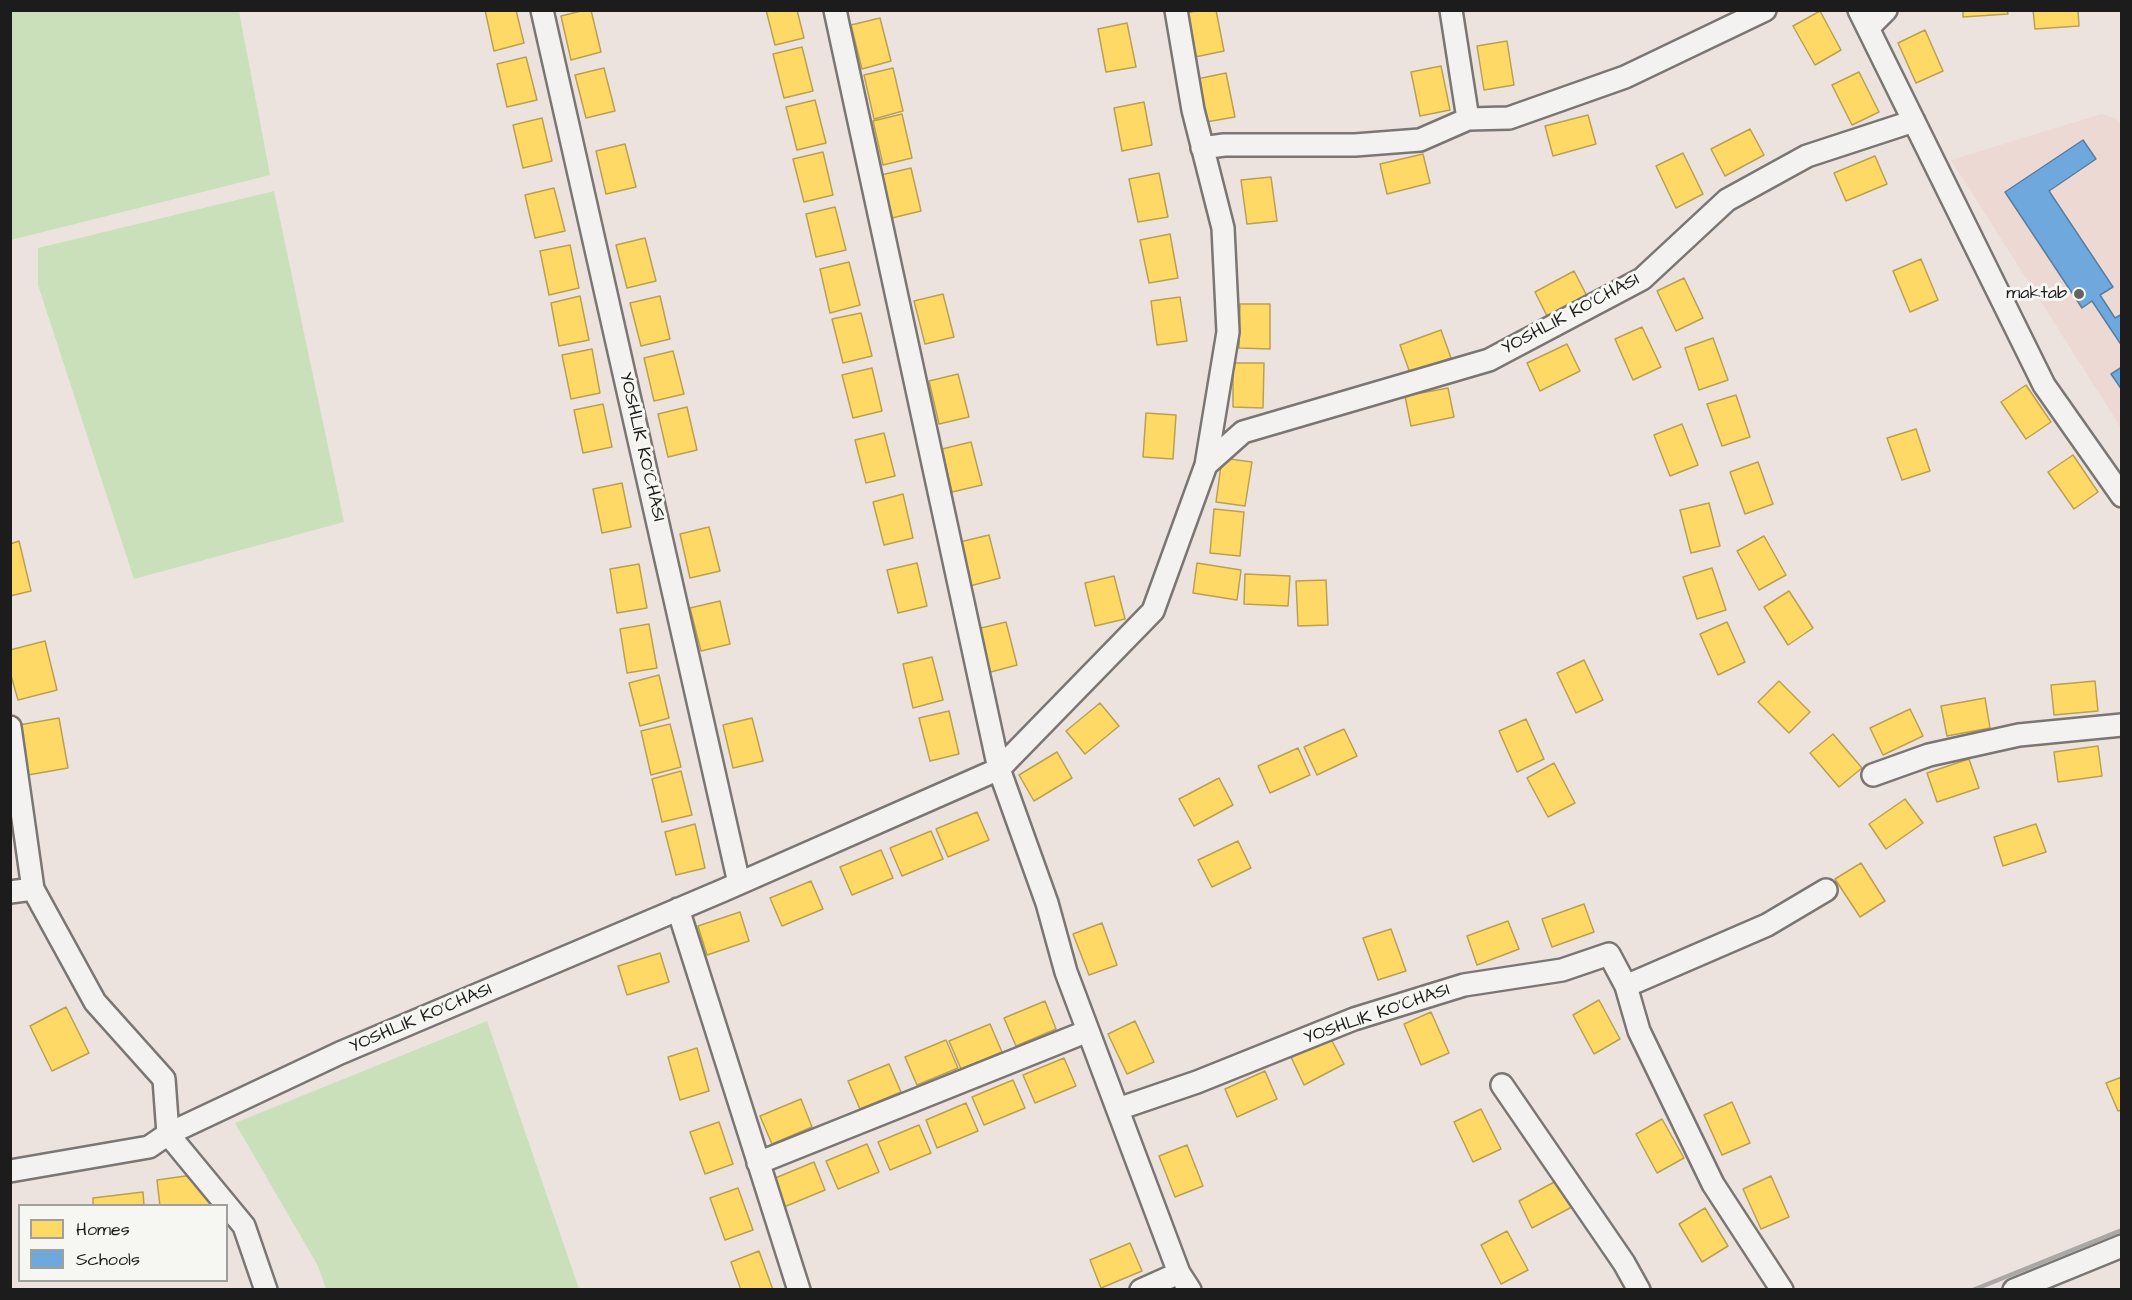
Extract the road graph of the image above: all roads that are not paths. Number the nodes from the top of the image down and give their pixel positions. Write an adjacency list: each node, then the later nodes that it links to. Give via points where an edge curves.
1 (542, 10): 17 (street, YOSHLIK KO'CHASI)
2 (835, 10): 15 (street)
3 (1176, 10): 10 (street, YOSHLIK KO'CHASI)
4 (1451, 10): 8 (street)
5 (1765, 10): 8 (street, via 1625,77 1509,118)
6 (1886, 10): 7 (street)
7 (1864, 19): 9 (street)
8 (1468, 119): 10 (street, via 1420,140)
9 (1914, 121): 11 (street, YOSHLIK KO'CHASI, via 1807,156 1727,200 1642,279 1489,360 1243,432); 12 (street, via 2044,386)
10 (1202, 148): 11 (street, YOSHLIK KO'CHASI, via 1223,228 1228,332)
11 (1206, 465): 15 (street, YOSHLIK KO'CHASI, via 1153,611)
12 (2121, 496)
13 (2121, 725): 16 (street, via 2019,735 1929,755)
14 (10, 727): 18 (street)
15 (999, 769): 17 (street, YOSHLIK KO'CHASI); 23 (street)
16 (1873, 775)
17 (739, 883): 21 (street, YOSHLIK KO'CHASI)
18 (33, 889): 20 (street); 26 (street, via 95,1002 164,1079)
19 (1826, 890): 22 (street, via 1767,925)
20 (10, 892)
21 (678, 909): 26 (street, YOSHLIK KO'CHASI, via 340,1053); 27 (street)
22 (1626, 986): 25 (street, YOSHLIK KO'CHASI, via 1609,954 1562,969 1464,985 1354,1019); 37 (street, YOSHLIK KO'CHASI, via 1639,1031 1713,1184)
23 (1088, 1031): 25 (street); 27 (street)
24 (1502, 1085): 36 (street)
25 (1118, 1109): 32 (street)
26 (168, 1134): 28 (street, YOSHLIK KO'CHASI, via 149,1148); 29 (street)
27 (758, 1163): 34 (street)
28 (10, 1171)
29 (226, 1204)
30 (228, 1207): 33 (street, via 244,1226)
31 (2121, 1246): 38 (street)
32 (1184, 1281): 35 (street)
33 (266, 1290)
34 (799, 1290)
35 (1141, 1290)
36 (1639, 1290)
37 (1782, 1290)
38 (2014, 1290)

